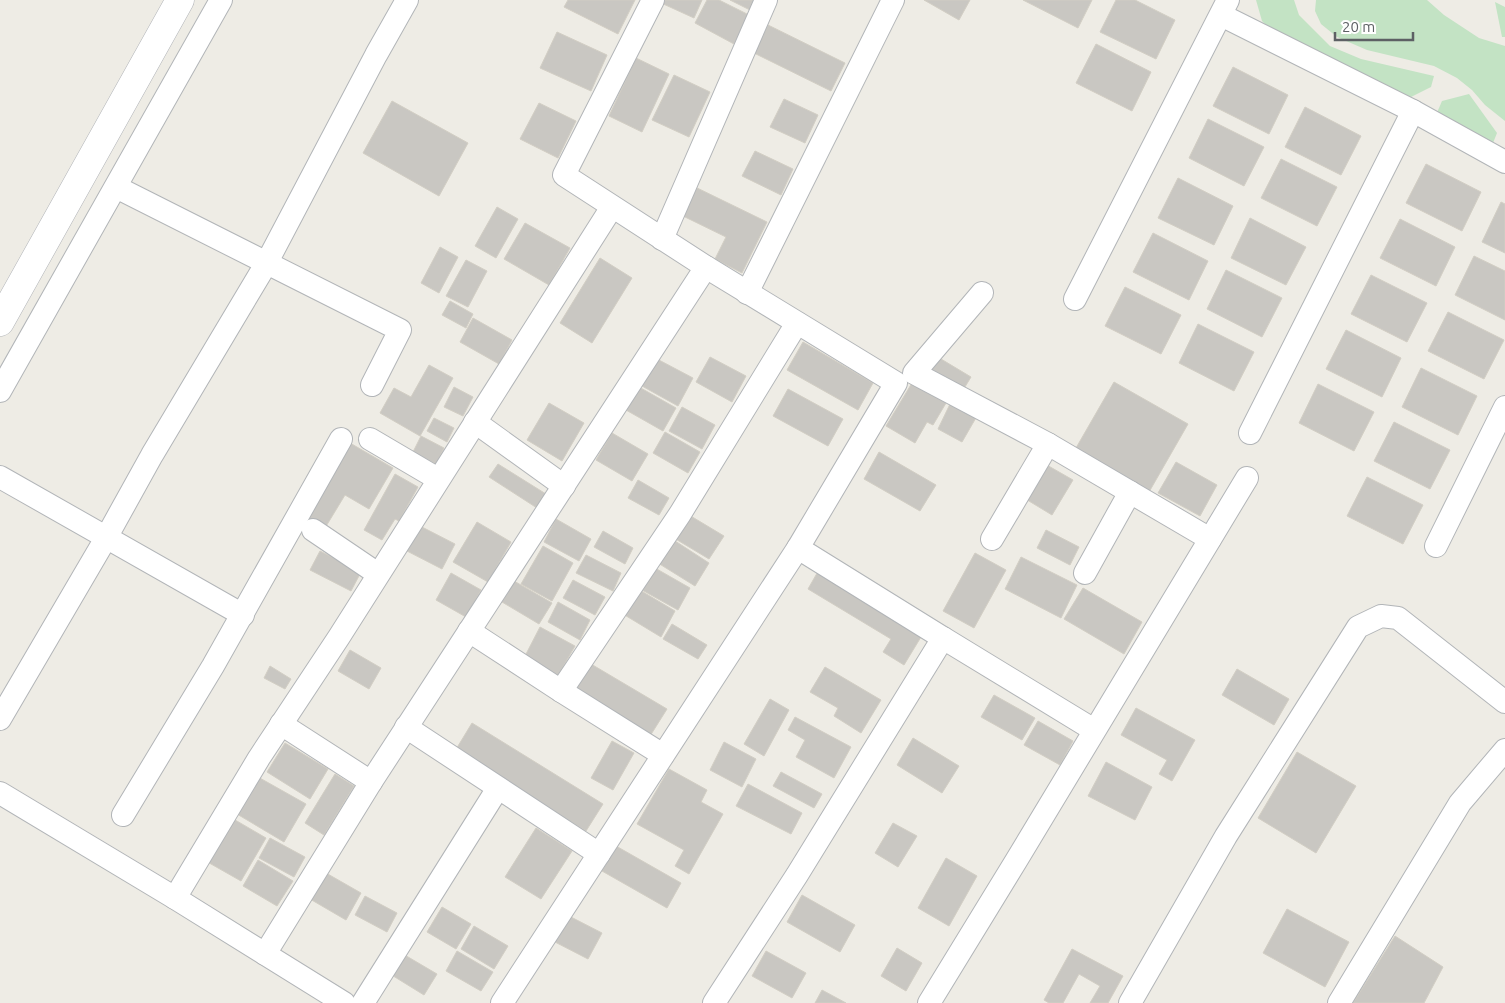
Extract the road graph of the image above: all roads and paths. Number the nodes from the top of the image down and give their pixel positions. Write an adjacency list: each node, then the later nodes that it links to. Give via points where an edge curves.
1 (180, 0): 18 (street)
2 (221, 0): 10 (street)
3 (407, 0): 13 (street)
4 (653, 0): 11 (street, via 564,175)
5 (766, 0): 12 (street)
6 (893, 0): 15 (street)
7 (1225, 7): 8 (street); 17 (street)
8 (1413, 111): 9 (street); 25 (street)
9 (1505, 162)
10 (116, 187): 13 (street); 22 (street)
11 (612, 208): 12 (street); 24 (street)
12 (662, 239): 14 (street)
13 (266, 264): 21 (street, via 400,330); 36 (street)
14 (706, 267): 15 (street); 33 (street)
15 (748, 292): 19 (street)
16 (982, 292): 20 (street)
17 (1075, 299)
18 (0, 322)
19 (798, 323): 20 (street); 46 (street, via 680,514)
20 (905, 378): 28 (street); 40 (street)
21 (372, 385)
22 (0, 391)
23 (1505, 407): 29 (street)
24 (475, 422): 32 (street); 33 (street)
25 (1250, 433)
26 (341, 439): 43 (street)
27 (370, 439): 32 (street)
28 (1048, 444): 34 (street); 37 (street)
29 (1496, 447): 39 (street)
30 (0, 477): 36 (street)
31 (1247, 478): 38 (street)
32 (438, 479): 42 (street)
33 (564, 486): 44 (street)
34 (1130, 492): 38 (street); 41 (street)
35 (313, 530): 42 (street)
36 (106, 538): 43 (street); 48 (street)
37 (992, 539)
38 (1210, 539): 51 (street)
39 (1436, 546)
40 (798, 548): 45 (street); 53 (street)
41 (1085, 573)
42 (378, 574): 49 (street)
43 (243, 615): 57 (street)
44 (469, 631): 46 (street); 50 (street)
45 (943, 638): 51 (street); 64 (street)
46 (561, 691): 53 (street)
47 (1505, 702): 66 (street, via 1398,618 1381,616 1358,627 1226,836)
48 (0, 719)
49 (281, 724): 54 (street); 59 (street)
50 (406, 727): 54 (street); 55 (street)
51 (1094, 730): 65 (street)
52 (1505, 750): 67 (street, via 1460,803)
53 (663, 756): 58 (street)
54 (370, 782): 60 (street)
55 (498, 788): 58 (street); 62 (street)
56 (0, 793): 59 (street)
57 (123, 815)
58 (599, 854): 63 (street)
59 (174, 898): 60 (street)
60 (265, 954): 61 (street)
61 (344, 1003)
62 (363, 1003)
63 (502, 1003)
64 (714, 1003)
65 (928, 1003)
66 (1130, 1003)
67 (1339, 1003)

